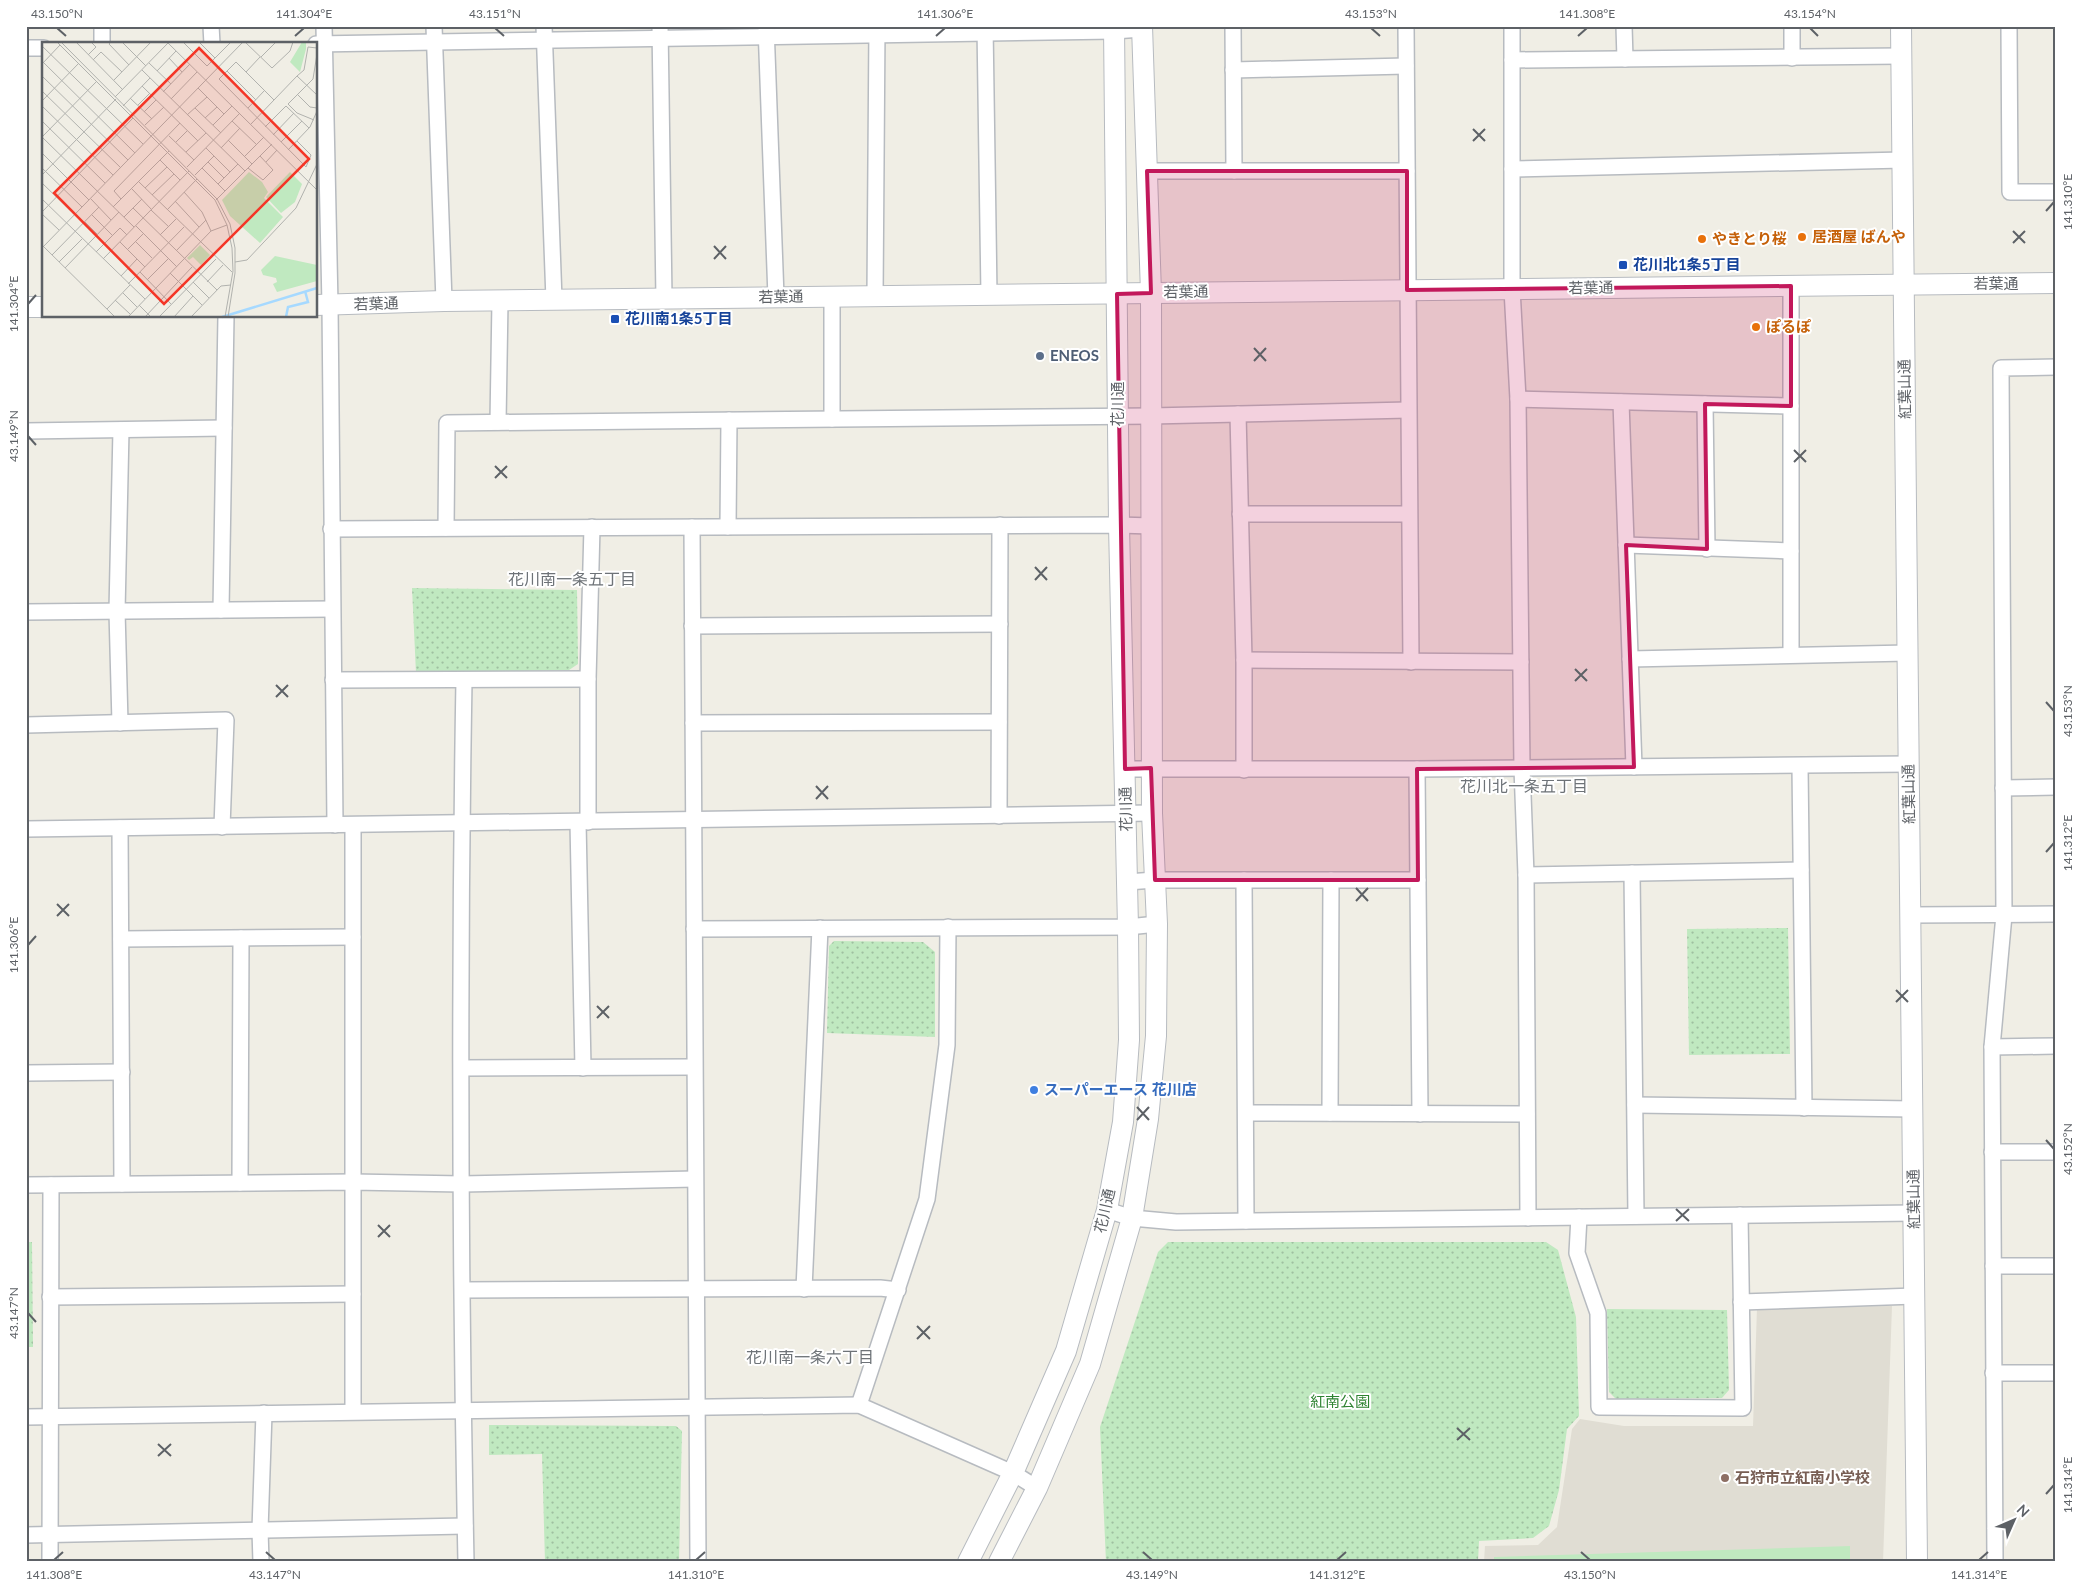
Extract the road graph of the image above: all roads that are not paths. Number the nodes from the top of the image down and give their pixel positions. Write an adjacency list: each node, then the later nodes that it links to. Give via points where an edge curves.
1 (102, 26): 19 (street)
2 (211, 26): 20 (street)
3 (324, 26): 22 (street)
4 (434, 26): 21 (street)
5 (1233, 26): 30 (street)
6 (1406, 26): 29 (street)
7 (1512, 26): 28 (street)
8 (1624, 26): 27 (street)
9 (1792, 26): 26 (street)
10 (1901, 26): 25 (street, 紅葉山通)
11 (2009, 26): 36 (street, via 2010,192)
12 (1142, 27): 13 (street); 35 (street, 花川通)
13 (1114, 28): 15 (street); 43 (street, 花川通)
14 (877, 30): 15 (street); 17 (street); 45 (street)
15 (985, 30): 44 (street)
16 (660, 32): 17 (street); 18 (street); 48 (street)
17 (766, 32): 46 (street)
18 (544, 33): 21 (street); 49 (street)
19 (102, 42)
20 (212, 42)
21 (434, 42): 22 (street); 50 (street)
22 (320, 44): 52 (street)
23 (26, 48): 24 (street)
24 (42, 48)
25 (1901, 56): 26 (street); 31 (street, 紅葉山通)
26 (1792, 58): 27 (street)
27 (1624, 59): 28 (street)
28 (1512, 60): 32 (street)
29 (1406, 66): 30 (street); 34 (street)
30 (1233, 70): 33 (street)
31 (1902, 160): 32 (street); 38 (street, 紅葉山通)
32 (1512, 169): 40 (street)
33 (1234, 171): 34 (street); 35 (street)
34 (1407, 171): 41 (street)
35 (1147, 172): 42 (street, 花川通)
36 (2056, 192)
37 (2056, 284): 38 (street, 若葉通)
38 (1904, 285): 39 (street, 若葉通); 90 (street, 紅葉山通)
39 (1791, 286): 40 (street, 若葉通); 60 (street)
40 (1512, 289): 41 (street, 若葉通); 57 (street)
41 (1407, 290): 42 (street, 若葉通); 61 (street)
42 (1151, 293): 43 (street, 若葉通); 63 (street, 花川通)
43 (1117, 294): 44 (street, 若葉通); 64 (street, 花川通)
44 (989, 295): 45 (street, 若葉通)
45 (876, 296): 47 (street, 若葉通)
46 (776, 297): 47 (street, 若葉通); 48 (street, 若葉通)
47 (832, 297): 65 (street)
48 (664, 299): 49 (street, 若葉通)
49 (554, 300): 51 (street, 若葉通)
50 (444, 301): 51 (street, 若葉通); 52 (street, 若葉通)
51 (500, 301): 67 (street)
52 (323, 305): 80 (street)
53 (26, 307): 54 (street)
54 (42, 307)
55 (226, 318): 68 (street)
56 (2056, 367): 112 (street, via 2001,368)
57 (1518, 399): 58 (street); 95 (street)
58 (1621, 402): 59 (street); 81 (street)
59 (1706, 404): 60 (street); 82 (street)
60 (1791, 406): 83 (street)
61 (1408, 410): 62 (street); 72 (street)
62 (1238, 414): 63 (street); 71 (street)
63 (1151, 416): 64 (street); 75 (street, 花川通)
64 (1118, 417): 65 (street); 74 (street, 花川通)
65 (832, 419): 66 (street)
66 (729, 420): 67 (street); 77 (street)
67 (498, 422): 78 (street, via 447,423)
68 (224, 428): 69 (street); 85 (street)
69 (121, 430): 70 (street); 86 (street)
70 (26, 431)
71 (1240, 514): 72 (street); 93 (street)
72 (1409, 514): 94 (street)
73 (1000, 525): 74 (street); 77 (street); 88 (street)
74 (1119, 525): 75 (street); 108 (street, 花川通)
75 (1151, 526): 106 (street, 花川通)
76 (692, 527): 77 (street); 79 (street); 89 (street)
77 (728, 527)
78 (446, 528): 79 (street); 80 (street)
79 (592, 528): 96 (street)
80 (331, 529): 84 (street)
81 (1626, 545): 82 (street); 92 (street)
82 (1706, 549): 83 (street)
83 (1791, 551): 91 (street)
84 (332, 609): 85 (street); 97 (street)
85 (221, 610): 86 (street)
86 (117, 611): 87 (street); 99 (street)
87 (26, 612)
88 (1000, 624): 89 (street); 100 (street)
89 (692, 626): 101 (street)
90 (1908, 653): 91 (street); 103 (street, 紅葉山通)
91 (1792, 654): 92 (street)
92 (1630, 659): 105 (street)
93 (1244, 660): 94 (street); 110 (street)
94 (1411, 662): 95 (street)
95 (1521, 662): 107 (street)
96 (588, 679): 98 (street); 117 (street)
97 (333, 680): 98 (street); 119 (street)
98 (464, 680): 118 (street)
99 (120, 722): 102 (street); 121 (street, via 226,720)
100 (999, 722): 101 (street); 115 (street)
101 (693, 723): 116 (street)
102 (26, 725)
103 (1909, 764): 104 (street); 133 (street, 紅葉山通)
104 (1800, 766): 105 (street); 124 (street)
105 (1634, 767): 107 (street)
106 (1151, 768): 108 (street); 110 (street); 114 (street, 花川通)
107 (1522, 768): 109 (street); 126 (street)
108 (1125, 769): 113 (street, 花川通)
109 (1417, 769): 110 (street); 130 (street)
110 (1244, 770)
111 (2056, 787): 112 (street)
112 (2003, 788): 134 (street)
113 (1126, 813): 114 (street); 115 (street); 131 (street, 花川通)
114 (1152, 813): 127 (street, 花川通)
115 (999, 816): 116 (street)
116 (693, 820): 117 (street); 139 (street)
117 (583, 822): 118 (street); 147 (street)
118 (462, 824): 120 (street); 146 (street)
119 (335, 825): 120 (street); 121 (street)
120 (353, 825): 140 (street)
121 (222, 827): 122 (street)
122 (120, 828): 123 (street); 142 (street)
123 (26, 829)
124 (1801, 870): 125 (street); 151 (street)
125 (1632, 873): 126 (street); 150 (street)
126 (1526, 875): 156 (street)
127 (1155, 880): 128 (street); 131 (street); 135 (street, 花川通)
128 (1244, 880): 129 (street); 153 (street)
129 (1331, 880): 130 (street); 154 (street)
130 (1418, 880): 155 (street)
131 (1127, 882): 136 (street, 花川通)
132 (2056, 914): 134 (street)
133 (1911, 915): 134 (street); 152 (street, 紅葉山通)
134 (2004, 915): 144 (street)
135 (1157, 924): 136 (street); 171 (street, 花川通, via 1156,1036 1148,1119)
136 (1128, 926): 137 (street); 166 (street, 花川通, via 1129,1040 1124,1112)
137 (948, 927): 138 (street); 179 (street, via 947,1045 927,1199)
138 (820, 928): 139 (street); 176 (street)
139 (694, 929): 145 (street)
140 (353, 936): 141 (street); 160 (street)
141 (241, 938): 142 (street); 161 (street)
142 (121, 939): 148 (street)
143 (2056, 1046): 144 (street)
144 (1992, 1047): 157 (street)
145 (694, 1067): 147 (street); 159 (street)
146 (462, 1068): 147 (street); 163 (street)
147 (583, 1068)
148 (122, 1072): 149 (street); 162 (street)
149 (26, 1074)
150 (1635, 1105): 151 (street); 169 (street)
151 (1804, 1108): 152 (street)
152 (1912, 1108): 167 (street, 紅葉山通)
153 (1246, 1113): 154 (street); 173 (street)
154 (1330, 1114): 155 (street)
155 (1420, 1114): 156 (street)
156 (1527, 1114): 172 (street)
157 (1992, 1152): 158 (street); 174 (street)
158 (2056, 1152)
159 (695, 1179): 163 (street); 178 (street)
160 (353, 1182): 161 (street); 163 (street); 180 (street)
161 (240, 1183): 162 (street)
162 (122, 1184): 165 (street)
163 (462, 1184): 177 (street)
164 (26, 1185): 165 (street)
165 (52, 1185): 182 (street)
166 (1107, 1210): 171 (street); 193 (street, 花川通, via 1066,1351)
167 (1914, 1213): 168 (street); 181 (street, 紅葉山通)
168 (1740, 1215): 169 (street); 183 (street)
169 (1636, 1216): 170 (street)
170 (1579, 1217): 172 (street); 183 (street, via 1577,1253 1598,1313 1599,1407 1743,1408)
171 (1132, 1218): 173 (street); 194 (street, 花川通, via 1090,1364)
172 (1528, 1218): 173 (street)
173 (1246, 1222)
174 (1993, 1266): 175 (street); 185 (street)
175 (2056, 1266)
176 (804, 1289): 178 (street); 179 (street)
177 (463, 1290): 178 (street); 188 (street)
178 (695, 1290): 187 (street)
179 (898, 1290): 186 (street)
180 (353, 1294): 182 (street); 189 (street)
181 (1915, 1296): 183 (street); 205 (street, 紅葉山通)
182 (50, 1297): 192 (street)
183 (1741, 1302)
184 (2056, 1373): 185 (street)
185 (1994, 1374): 206 (street)
186 (859, 1405): 187 (street); 193 (street)
187 (696, 1407): 188 (street); 202 (street)
188 (463, 1410): 189 (street); 195 (street)
189 (354, 1411): 190 (street)
190 (264, 1413): 192 (street); 196 (street)
191 (26, 1416): 192 (street)
192 (51, 1416): 197 (street)
193 (1013, 1473): 194 (street); 203 (street, 花川通)
194 (1037, 1488): 204 (street, 花川通)
195 (465, 1526): 196 (street); 201 (street)
196 (260, 1530): 197 (street); 200 (street)
197 (50, 1534): 198 (street); 199 (street)
198 (26, 1535)
199 (50, 1562)
200 (261, 1562)
201 (466, 1562)
202 (698, 1562)
203 (968, 1562)
204 (999, 1562)
205 (1917, 1562)
206 (1995, 1562)

